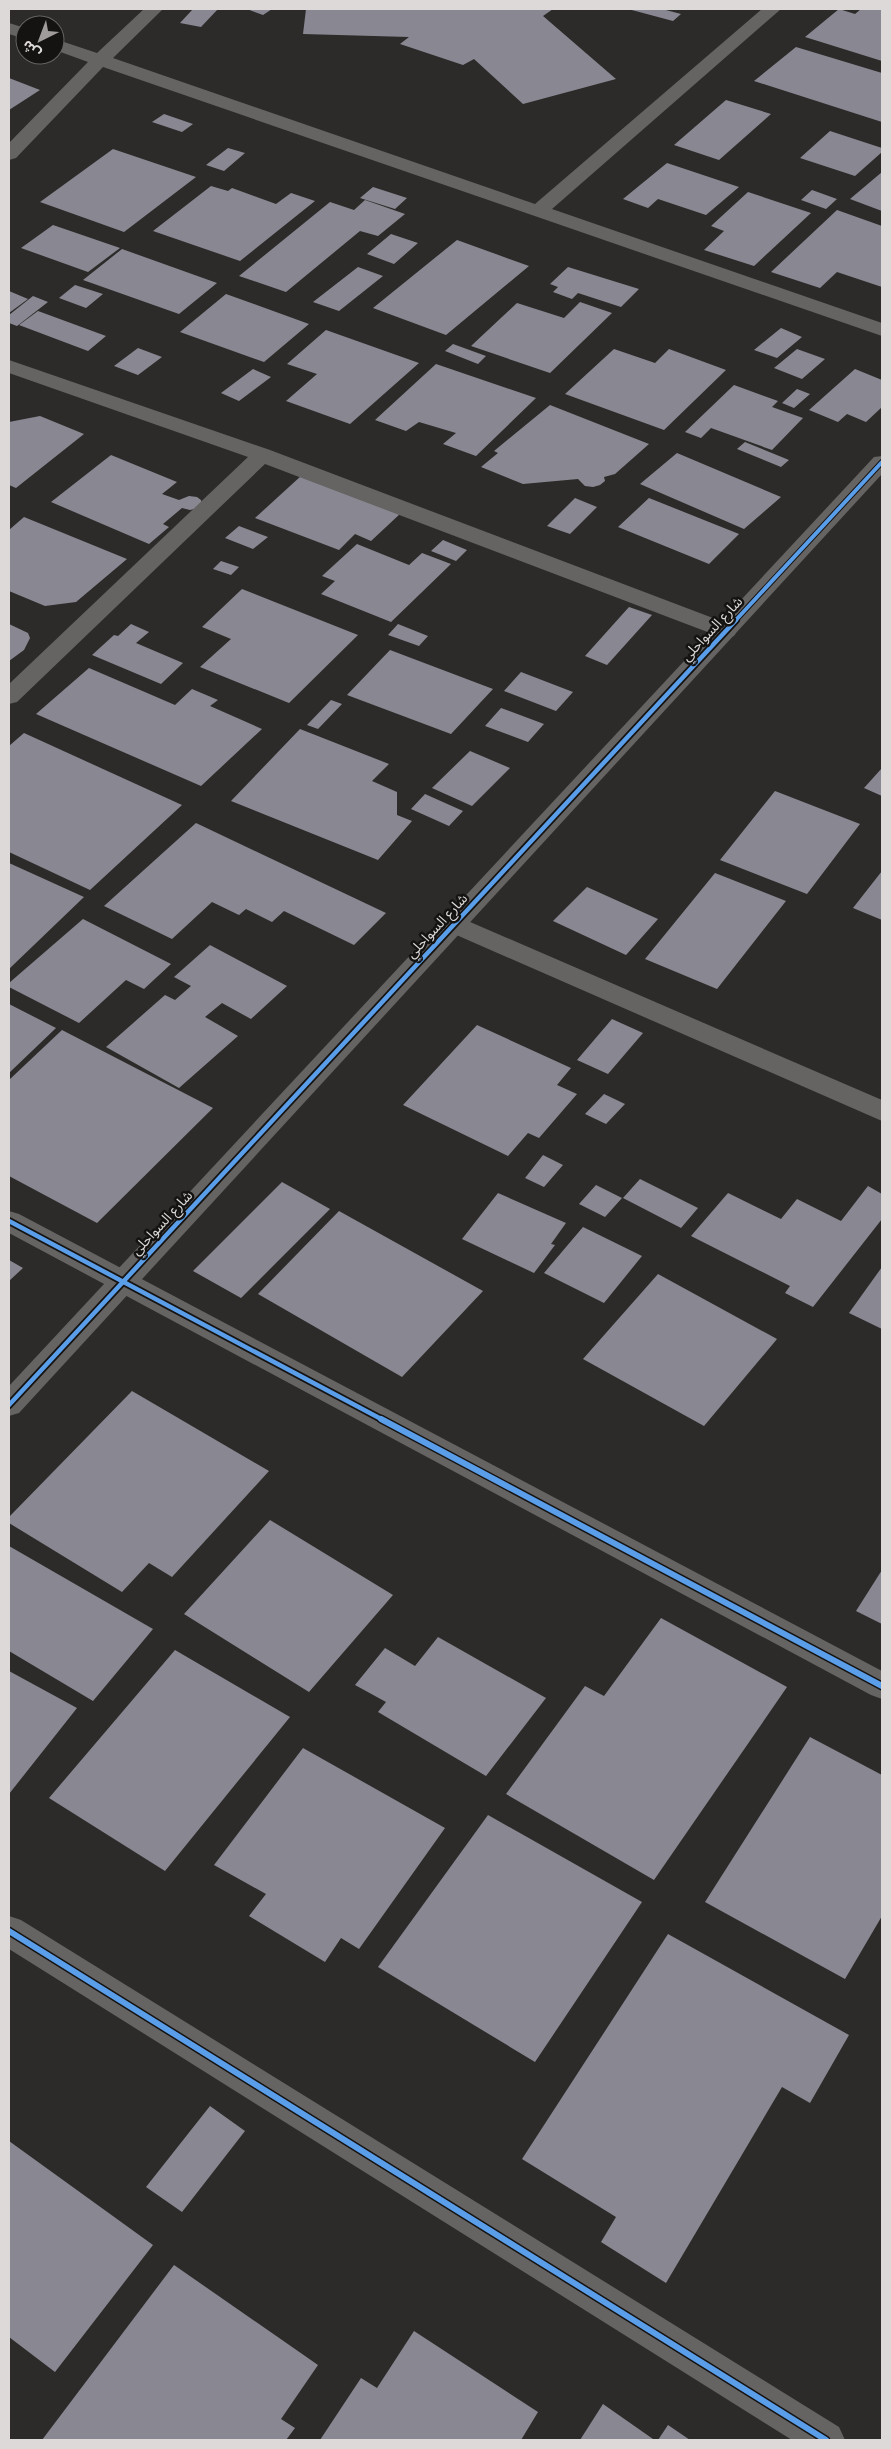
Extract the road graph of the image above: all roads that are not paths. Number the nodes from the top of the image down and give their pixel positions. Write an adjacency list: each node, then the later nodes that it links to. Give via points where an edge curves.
1 (154, 9): 4 (street)
2 (772, 9): 6 (street)
3 (65, 48): 4 (street)
4 (100, 60): 5 (street); 6 (street)
5 (9, 154)
6 (538, 211): 7 (street)
7 (882, 330)
8 (9, 366): 9 (street)
9 (262, 455): 11 (street); 12 (street)
10 (882, 462): 11 (street, شارع السواحلي)
11 (726, 631): 13 (street, شارع السواحلي)
12 (9, 697)
13 (454, 924): 14 (street); 16 (street, شارع السواحلي)
14 (882, 1111)
15 (9, 1221): 16 (street)
16 (123, 1281): 17 (street, شارع السواحلي); 18 (street)
17 (9, 1405)
18 (882, 1686)
19 (9, 1931): 20 (street)
20 (826, 2440)

